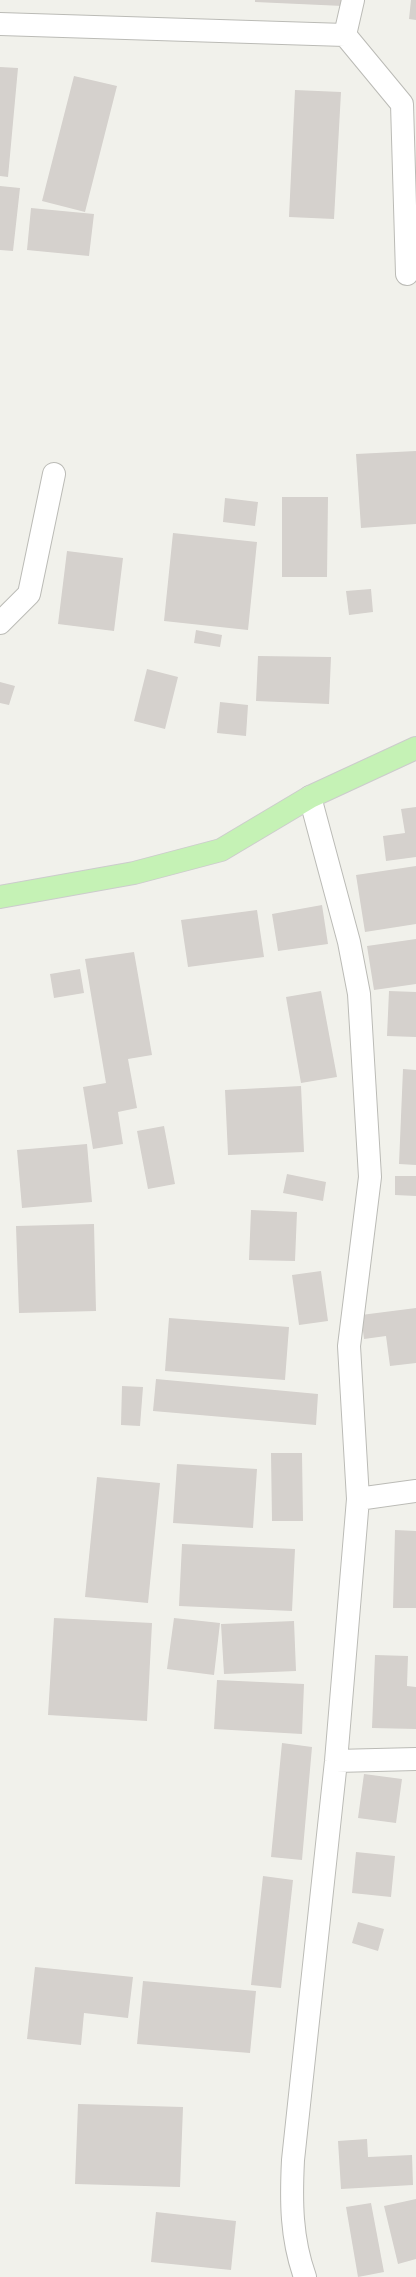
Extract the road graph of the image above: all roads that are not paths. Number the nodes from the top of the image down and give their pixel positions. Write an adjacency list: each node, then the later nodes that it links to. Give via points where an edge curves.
1 (353, 0): 3 (street)
2 (0, 24): 3 (street)
3 (345, 35): 4 (street, via 402,104)
4 (407, 274)
5 (54, 474): 6 (street, via 28,594)
6 (0, 623)
7 (416, 748): 8 (main road)
8 (310, 798): 9 (main road, via 221,850 134,873); 11 (street, via 350,942 359,994 366,1092 370,1177 350,1346)
9 (0, 897)
10 (416, 1491): 11 (street)
11 (358, 1499): 13 (street)
12 (416, 1759): 13 (street)
13 (336, 1761): 14 (street, via 293,2160 291,2209 297,2254)
14 (305, 2277)

